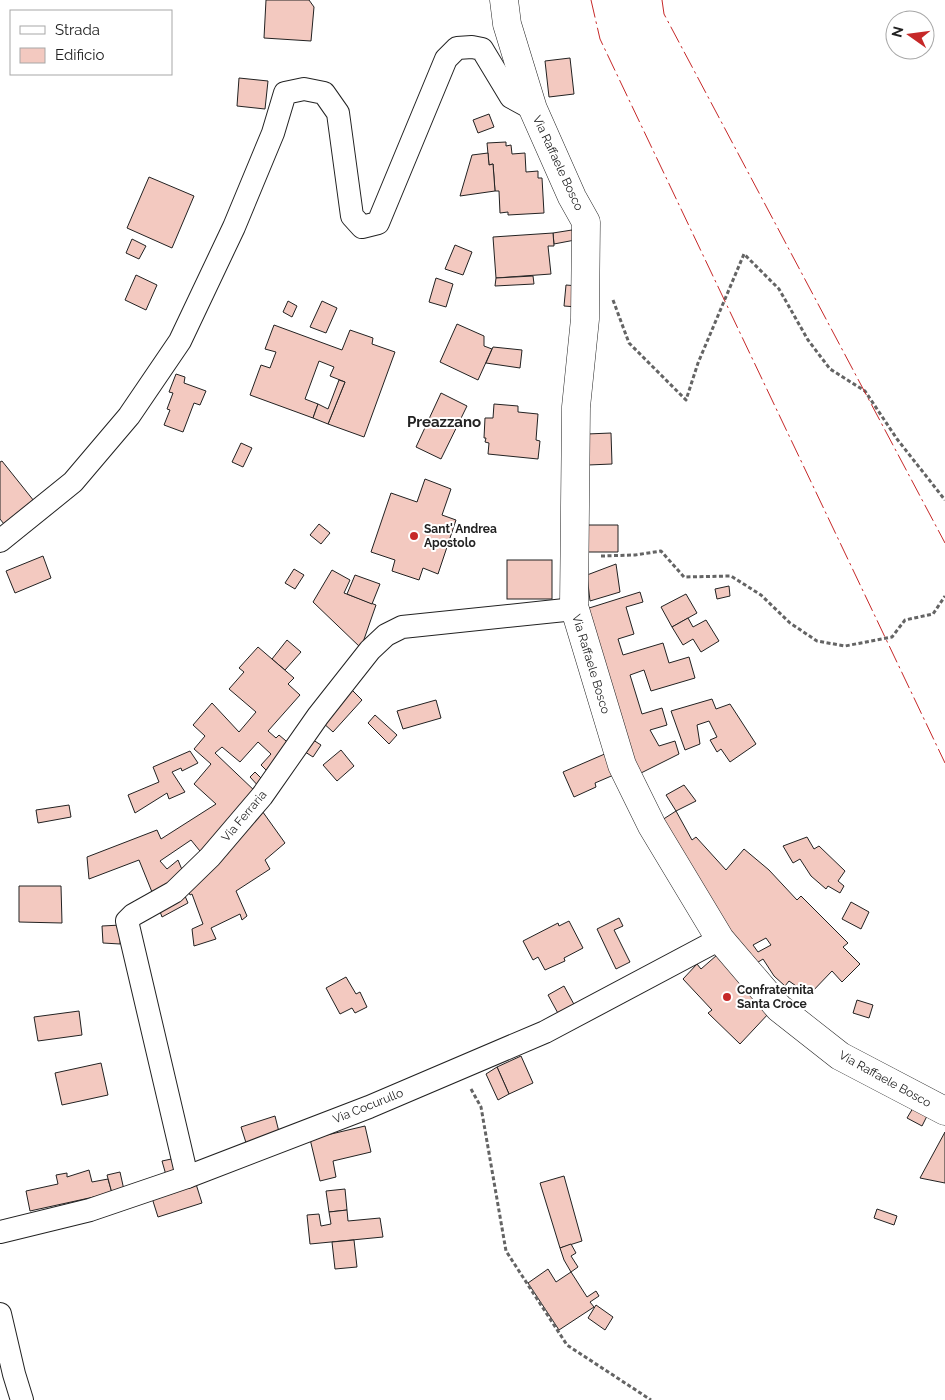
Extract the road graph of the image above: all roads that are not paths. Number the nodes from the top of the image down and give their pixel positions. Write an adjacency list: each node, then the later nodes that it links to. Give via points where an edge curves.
1 (504, 0): 2 (street, Via Raffaele Bosco, via 507,24)
2 (533, 109): 3 (street, via 510,97 482,49 457,48 446,59 378,223 362,227 352,216 338,113 324,93 304,89 285,93 273,133 234,227 180,341 129,416 73,482); 4 (street, Via Raffaele Bosco, via 586,222 585,319 576,407)
3 (0, 541)
4 (574, 606): 5 (street, Via Raffaele Bosco, via 622,765 652,826); 7 (street, Via Ferraria, via 566,610 402,627 386,635 370,650 318,716 262,796 210,857 174,892 127,921)
5 (720, 939): 6 (street, Via Raffaele Bosco, via 779,1008 840,1056); 7 (street, Via Cocurullo, via 545,1032 369,1107)
6 (945, 1112)
7 (188, 1177): 8 (street, Via Cocurullo, via 90,1210)
8 (0, 1232)
9 (0, 1314): 10 (street)
10 (22, 1400)

